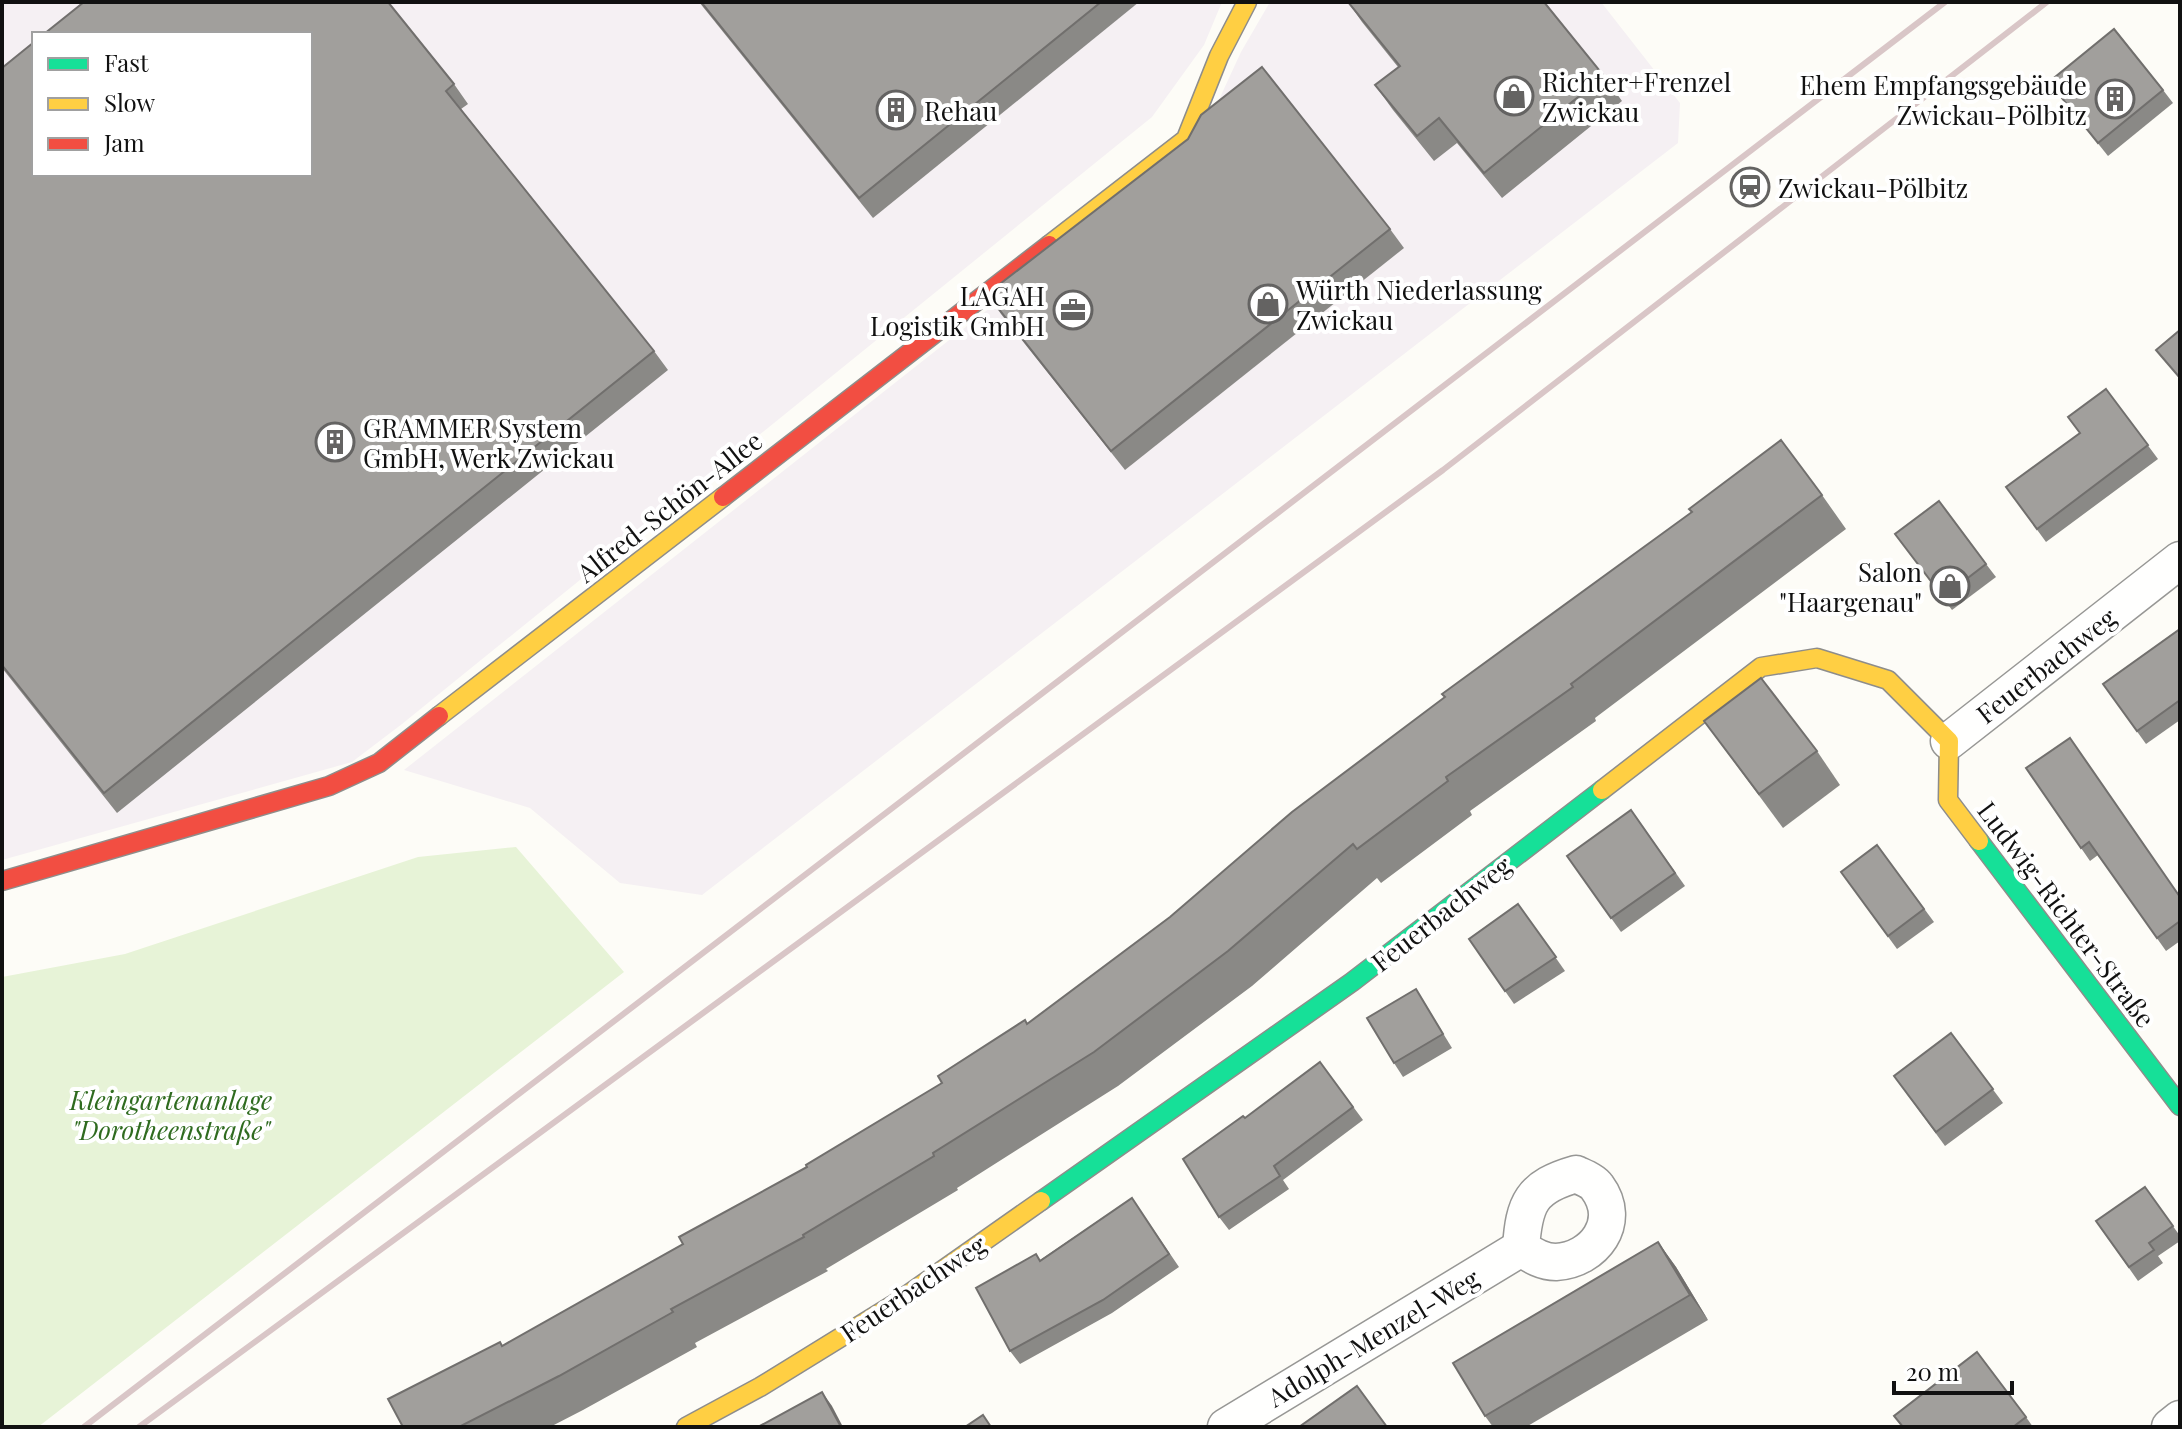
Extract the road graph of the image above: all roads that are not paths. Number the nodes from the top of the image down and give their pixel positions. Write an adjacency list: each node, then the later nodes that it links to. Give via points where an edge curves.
1 (1247, 2): 4 (street, Alfred-Schön-Allee, via 1186,139 379,763 329,786)
2 (2180, 560): 3 (street, Feuerbachweg)
3 (1949, 741): 5 (street, Ludwig-Richter-Straße, via 1948,800); 8 (street, Feuerbachweg, via 1888,680 1817,658 1761,667 1352,982 893,1305)
4 (2, 881)
5 (2180, 1106)
6 (1521, 1248): 9 (street, Adolph-Menzel-Weg)
7 (2180, 1419): 10 (street)
8 (686, 1427)
9 (1226, 1427)
10 (2170, 1427)

